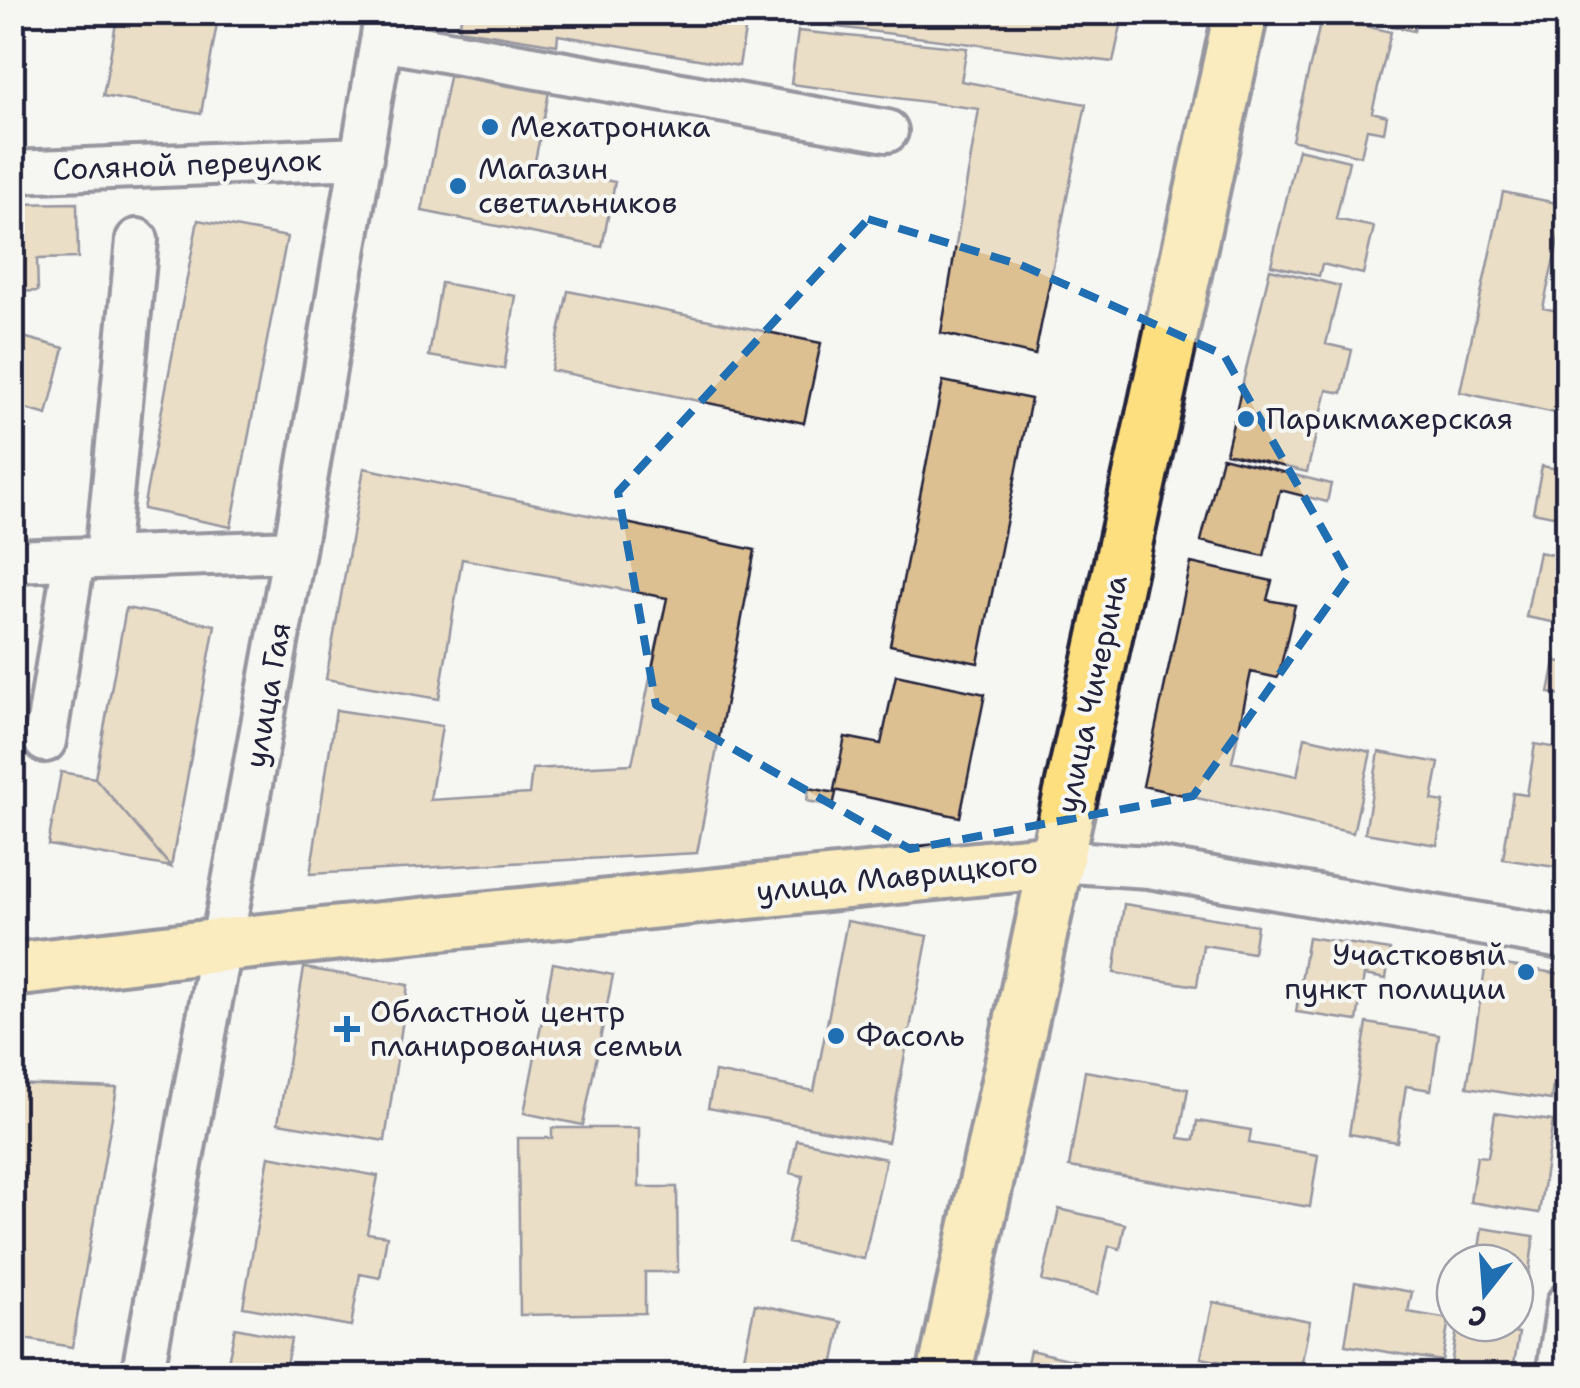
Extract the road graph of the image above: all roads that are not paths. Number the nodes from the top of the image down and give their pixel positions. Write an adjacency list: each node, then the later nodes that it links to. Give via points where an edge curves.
1 (1241, 12): 11 (main road, улица Чичерина)
2 (384, 26): 3 (street); 4 (street, улица Гая)
3 (887, 131)
4 (362, 158): 5 (street, Соляной переулок); 7 (street, улица Гая)
5 (12, 172)
6 (137, 240): 8 (street)
7 (294, 551): 8 (street); 13 (street, улица Гая)
8 (90, 558): 9 (street); 10 (street)
9 (12, 561)
10 (44, 742)
11 (1055, 861): 12 (street, улица Маврицкого, via 1149,867); 13 (main road, улица Маврицкого); 17 (main road, улица Чичерина)
12 (1568, 939)
13 (223, 945): 14 (main road, улица Маврицкого); 16 (street, улица Гая)
14 (12, 970)
15 (1568, 1303): 18 (street)
16 (142, 1376)
17 (944, 1376)
18 (1556, 1376)

